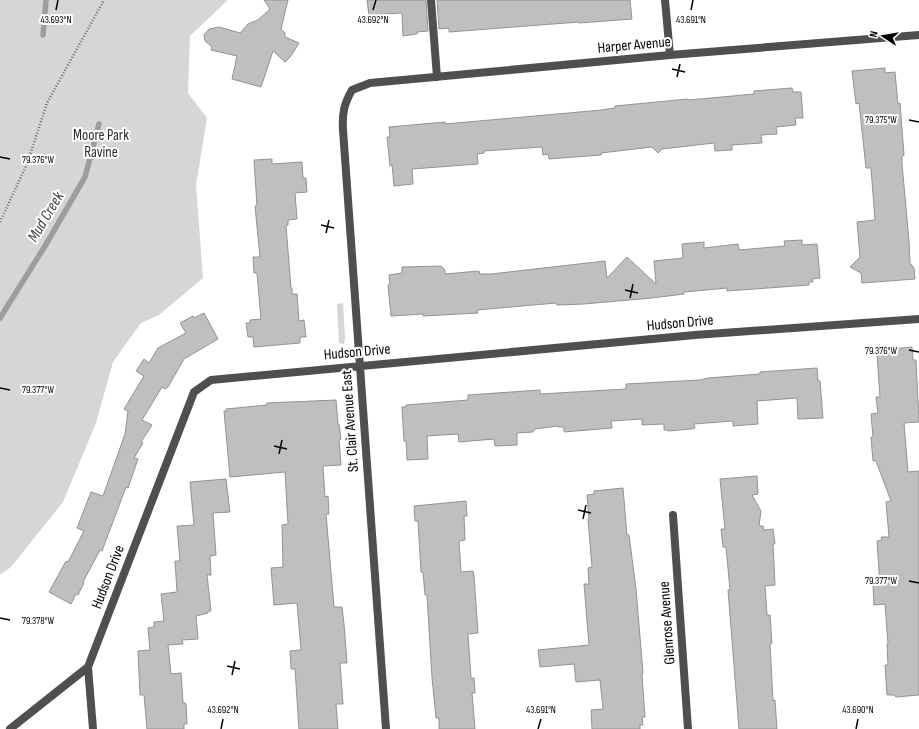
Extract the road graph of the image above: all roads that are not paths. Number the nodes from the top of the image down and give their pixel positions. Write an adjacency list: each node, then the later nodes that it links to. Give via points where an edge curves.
1 (431, 0): 5 (street)
2 (665, 0): 4 (street)
3 (919, 35): 4 (street, Harper Avenue)
4 (670, 56): 5 (street, Harper Avenue)
5 (437, 77): 6 (street, Harper Avenue, via 370,83)
6 (352, 90): 8 (street, St. Clair Avenue East, via 345,103 342,121)
7 (919, 319): 8 (street, Hudson Drive, via 695,335)
8 (360, 366): 10 (street, Hudson Drive, via 211,380 194,392); 13 (street, St. Clair Avenue East)
9 (673, 515): 14 (street, Glenrose Avenue)
10 (88, 667): 11 (street); 12 (street)
11 (10, 729)
12 (93, 729)
13 (386, 729)
14 (688, 729)

